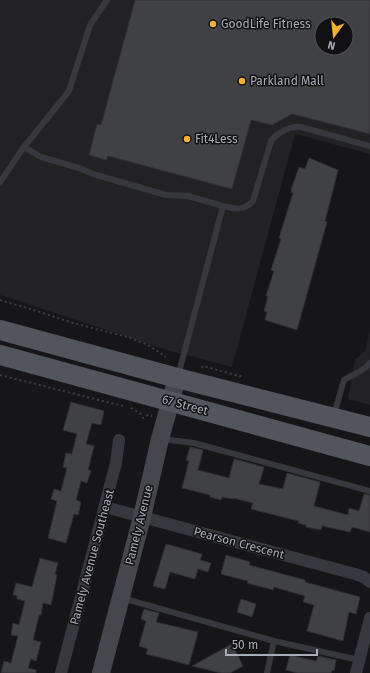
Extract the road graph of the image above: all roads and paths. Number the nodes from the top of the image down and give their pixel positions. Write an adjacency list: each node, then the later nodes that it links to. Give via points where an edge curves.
1 (107, 0): 3 (lane, via 88,28 69,91)
2 (370, 146): 5 (lane, via 297,126 276,136 269,145 253,201 239,209)
3 (24, 147): 4 (lane); 5 (lane, via 41,157 92,174)
4 (0, 182)
5 (223, 206): 12 (lane)
6 (0, 300): 9 (path, via 131,338)
7 (0, 330): 12 (main road, 67 Street)
8 (0, 356): 13 (main road, 67 Street)
9 (166, 357)
10 (370, 363): 15 (lane, via 362,372 344,380)
11 (0, 375): 14 (path, via 132,408 143,418)
12 (177, 378): 13 (street, Pamely Avenue); 15 (main road, 67 Street)
13 (171, 401): 17 (street, Pamely Avenue); 19 (main road, 67 Street)
14 (148, 415)
15 (333, 417): 16 (main road, 67 Street)
16 (370, 427)
17 (160, 439): 20 (lane, via 194,443); 22 (street, Pamely Avenue)
18 (119, 440): 21 (street, Pamely Avenue Southeast)
19 (370, 456)
20 (370, 491)
21 (105, 507): 22 (street, Pearson Crescent); 28 (street, Pamely Avenue Southeast)
22 (142, 517): 23 (street, Pearson Crescent, via 355,574); 24 (street, Pamely Avenue)
23 (370, 582)
24 (121, 597): 26 (lane); 29 (street, Pamely Avenue)
25 (370, 618): 27 (street)
26 (274, 641): 27 (lane); 30 (lane)
27 (359, 660): 31 (street)
28 (61, 673)
29 (101, 673)
30 (267, 673)
31 (356, 673)

